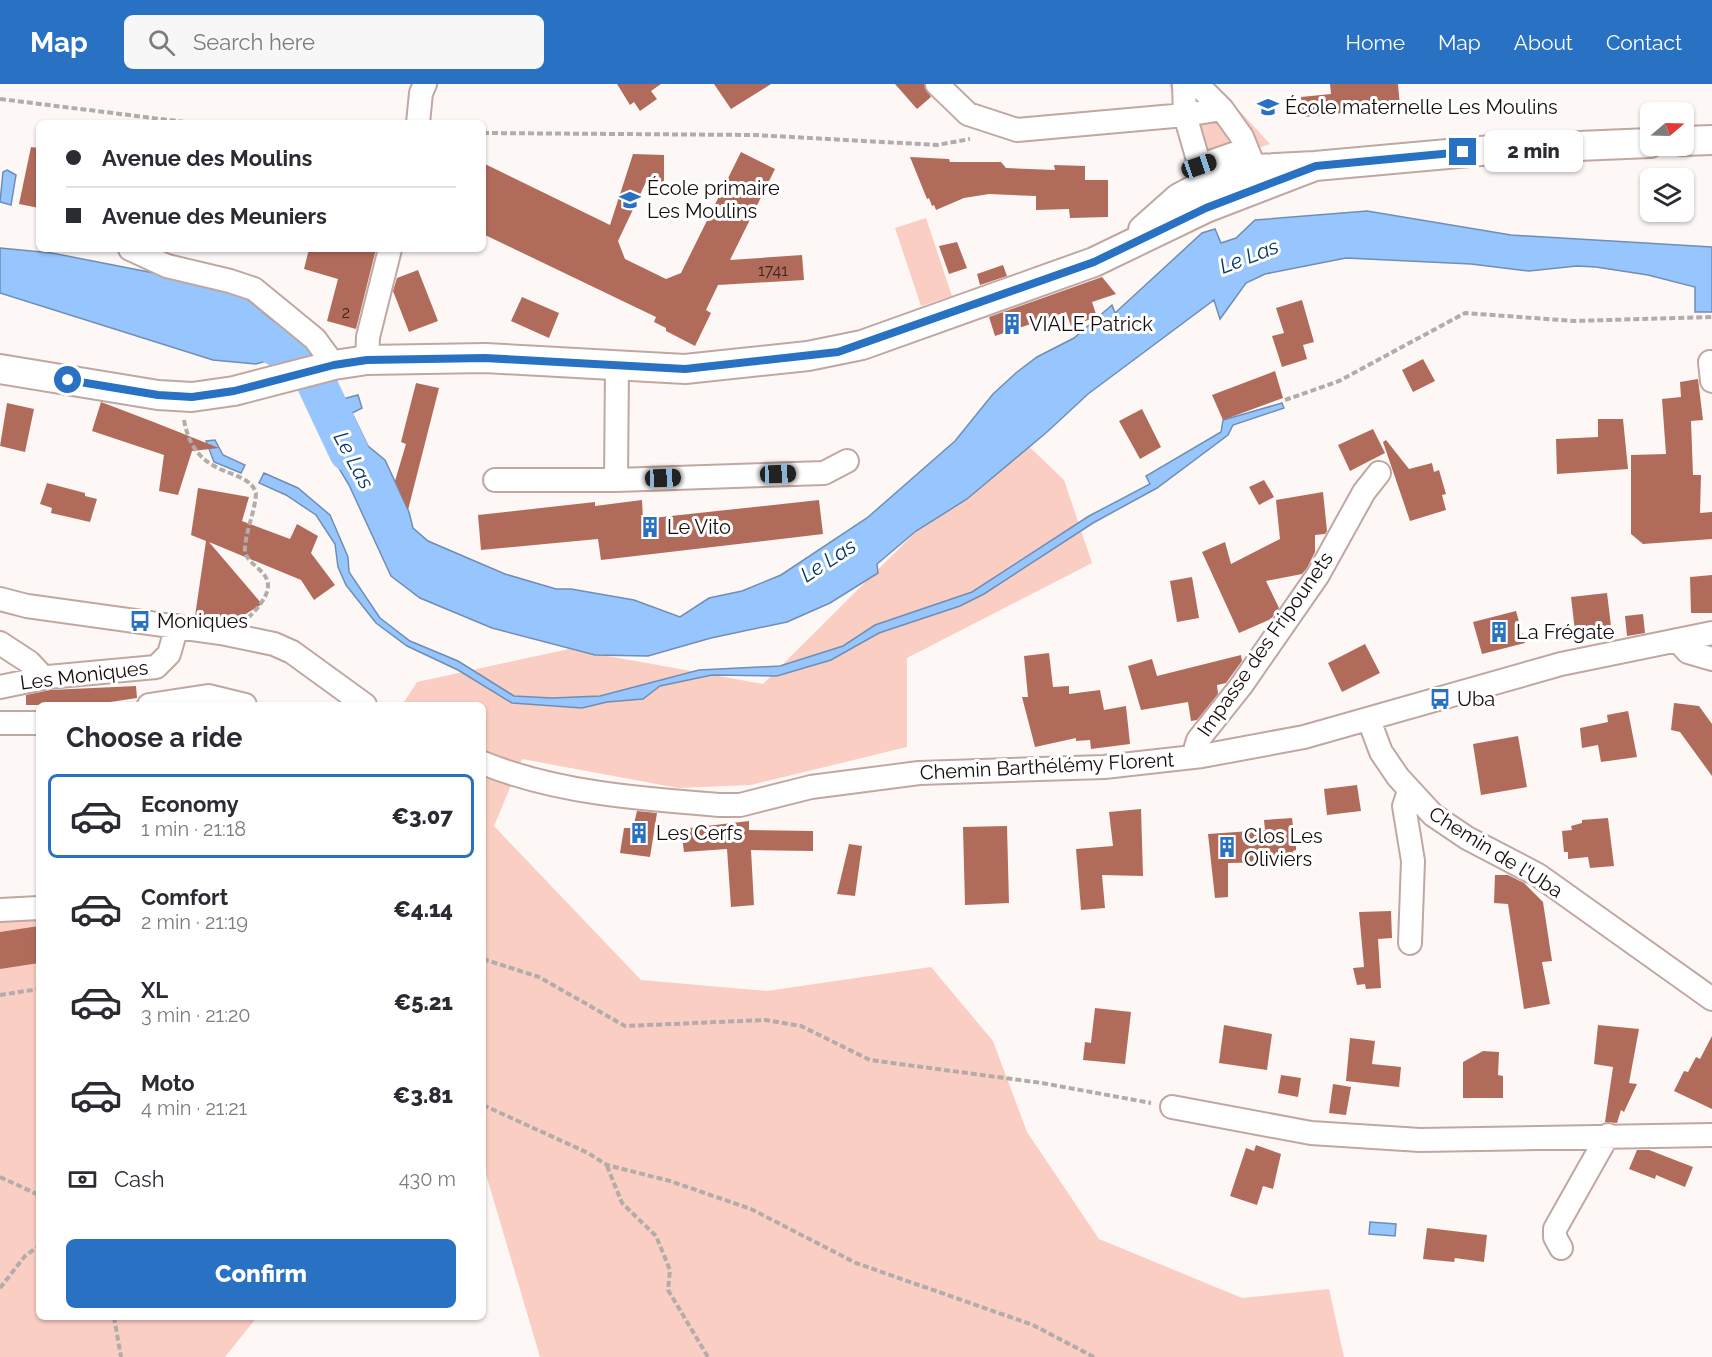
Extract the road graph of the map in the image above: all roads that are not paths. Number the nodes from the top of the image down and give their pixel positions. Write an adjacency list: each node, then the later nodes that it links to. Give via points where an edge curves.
1 (425, 84): 7 (street)
2 (937, 84): 6 (street, via 968,114 1017,130)
3 (1184, 84): 6 (street)
4 (1197, 84): 5 (street)
5 (1222, 109): 6 (street); 11 (street, via 1242,137)
6 (1185, 115): 11 (street)
7 (418, 120)
8 (1712, 140): 9 (main road)
9 (1694, 141)
10 (1640, 143): 11 (main road, via 1503,149)
11 (1228, 176): 12 (main road, via 1172,225); 12 (main road, via 1171,203)
12 (1126, 246): 16 (main road, via 1094,262 838,352 703,368)
13 (137, 252): 18 (street, via 167,266 254,289 315,339)
14 (389, 252): 15 (street, via 368,337)
15 (367, 360): 16 (main road, via 485,358); 18 (main road)
16 (617, 367): 22 (street)
17 (0, 369): 18 (main road, via 184,397 234,391)
18 (317, 369)
19 (847, 460): 22 (street, via 824,473)
20 (1379, 472): 37 (street, Impasse des Fripounets, via 1318,574 1241,686 1198,740)
21 (495, 480): 22 (street)
22 (616, 480)
23 (0, 599): 24 (street, via 52,610)
24 (177, 626): 29 (street, Les Moniques, via 169,654 156,667); 33 (street, via 283,647)
25 (1712, 633): 26 (street, Chemin Barthélémy Florent)
26 (1677, 640): 28 (street, via 1688,652); 34 (street, Chemin Barthélémy Florent, via 1561,663)
27 (0, 643): 29 (street, via 29,662)
28 (1712, 659)
29 (44, 678): 30 (street, Les Moniques)
30 (0, 687)
31 (169, 702): 32 (street, via 208,696)
32 (233, 702)
33 (361, 702)
34 (1369, 720): 37 (street, Chemin Barthélémy Florent, via 1304,737); 39 (street, Chemin de l'Uba, via 1382,752)
35 (0, 723): 36 (street)
36 (36, 723)
37 (1193, 757): 38 (street, Chemin Barthélémy Florent, via 1094,768 919,773 811,788 729,805 566,788 508,774)
38 (486, 764)
39 (1409, 791): 42 (street, via 1404,806 1413,861); 43 (street, Chemin de l'Uba, via 1450,827 1539,875)
40 (36, 908): 41 (street)
41 (0, 910)
42 (1410, 943)
43 (1712, 999)
44 (1172, 1107): 45 (street, via 1346,1136 1419,1140)
45 (1608, 1135): 46 (street); 47 (street, via 1555,1228)
46 (1712, 1135)
47 (1561, 1248)

